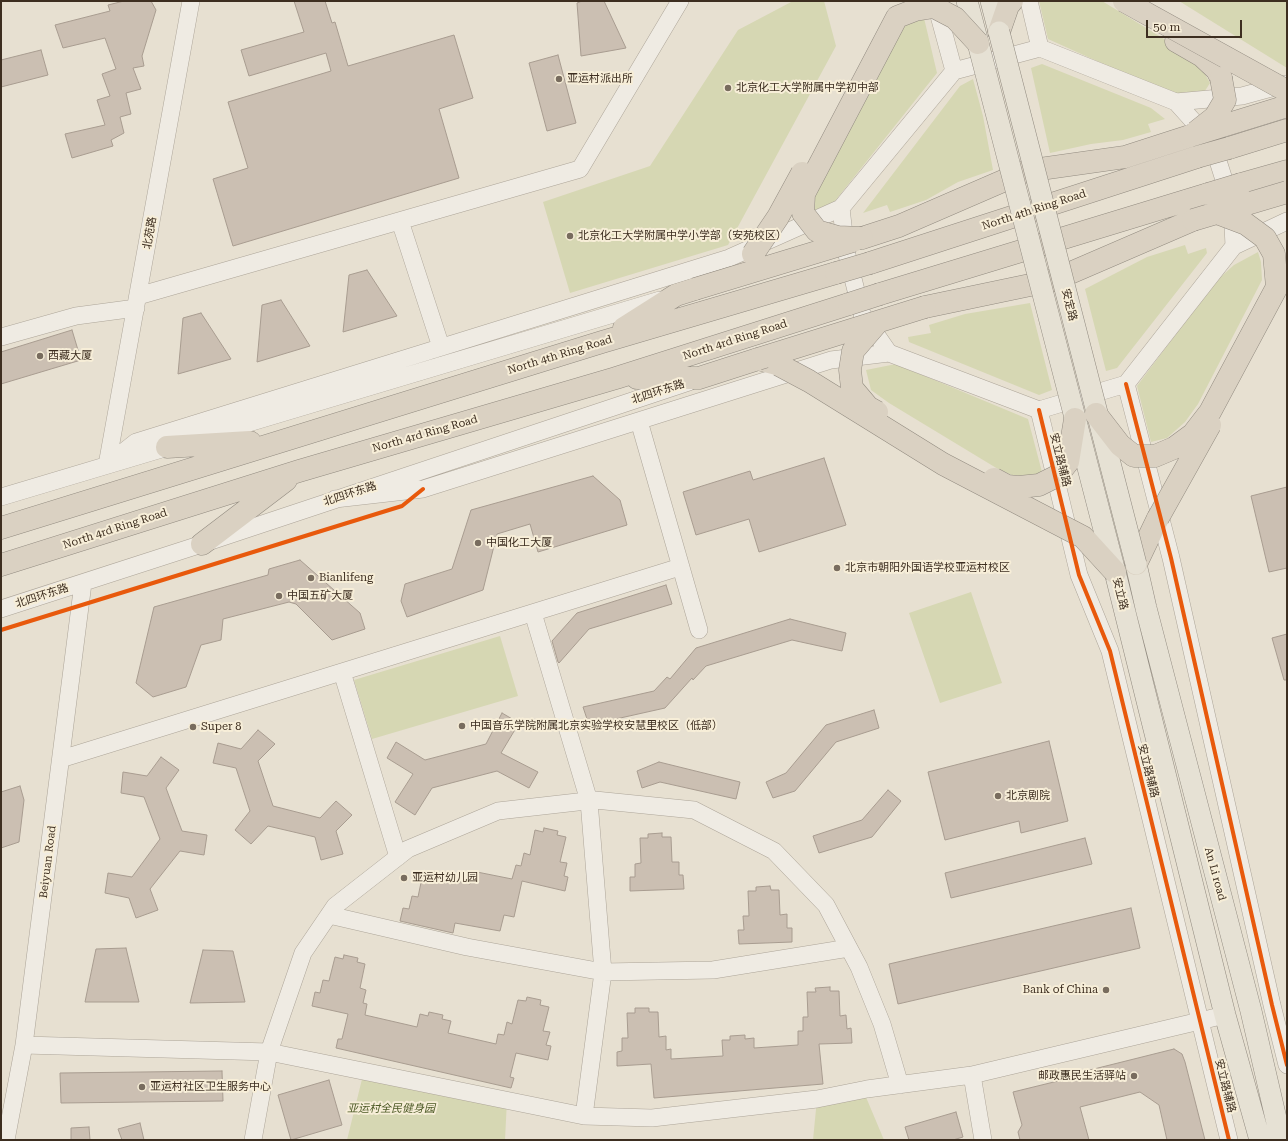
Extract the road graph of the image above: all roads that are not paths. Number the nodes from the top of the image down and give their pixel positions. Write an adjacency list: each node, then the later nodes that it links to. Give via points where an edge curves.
1 (191, 1): 32 (street, 北苑路)
2 (680, 1): 25 (street, via 580,169)
3 (895, 1): 29 (highway, bridge, via 778,217 753,254)
4 (935, 1): 14 (street)
5 (967, 1): 12 (main road, 安定路)
6 (991, 1): 11 (main road, 安定路)
7 (1012, 1): 11 (highway)
8 (1029, 1): 13 (street)
9 (1112, 1): 20 (highway, bridge, via 1202,56 1217,70 1225,100 1215,117)
10 (1124, 1): 16 (highway, bridge)
11 (999, 32): 43 (main road, 安定路, bridge)
12 (978, 43): 27 (highway, bridge, via 955,18 934,7 915,10 898,17 804,194 803,213 817,231 838,237); 44 (main road, 安定路, bridge)
13 (1040, 48): 14 (street); 17 (street)
14 (954, 71): 24 (street)
15 (1287, 84): 17 (street, via 1242,96)
16 (1287, 91)
17 (1176, 102): 28 (street, via 1212,142 1232,205)
18 (1287, 106): 20 (highway, bridge)
19 (1287, 130): 35 (highway, North 4th Ring Road, bridge, via 870,263)
20 (1190, 136): 27 (highway, via 1125,157 1026,171 899,226)
21 (1287, 171): 23 (highway, bridge, via 1241,184)
22 (1287, 192): 23 (highway, bridge)
23 (1213, 203): 33 (highway, bridge, via 1193,220 1054,280 925,307); 39 (highway, North 4rd Ring Road, bridge, via 880,294); 43 (highway, bridge, via 1265,238 1274,254 1277,287 1210,412 1193,434 1174,448 1155,456 1134,456 1120,445)
24 (841, 208): 36 (street, via 729,258); 37 (street, via 846,251 862,314)
25 (400, 221): 32 (street); 36 (street)
26 (1287, 221): 28 (street)
27 (862, 238): 29 (highway, bridge)
28 (1234, 246): 41 (street)
29 (728, 279): 31 (highway, bridge)
30 (1287, 290): 54 (highway, bridge, via 1158,518)
31 (685, 292): 35 (highway); 47 (street)
32 (137, 302): 34 (street); 48 (street, 北苑路)
33 (877, 323): 38 (highway, bridge); 44 (highway, bridge, via 852,351 852,388 868,407 1007,486 1039,486 1057,476 1068,462)
34 (1, 337)
35 (602, 342): 46 (highway, North 4th Ring Road)
36 (442, 347): 48 (street, via 136,442)
37 (889, 353): 42 (street); 45 (street, via 831,360)
38 (758, 359): 40 (highway); 57 (highway, bridge, via 779,364 943,464 1083,537)
39 (616, 378): 40 (highway); 49 (highway, North 4rd Ring Road)
40 (699, 378): 51 (street, 北四环东路)
41 (1126, 384): 42 (street); 70 (street)
42 (1039, 410): 73 (street, 安立路辅路, via 1079,575 1110,651)
43 (1096, 414): 54 (main road, 安定路, bridge)
44 (1075, 419): 57 (main road, 安定路, bridge)
45 (639, 421): 51 (street, via 423,489); 56 (street)
46 (285, 440): 47 (highway); 52 (highway)
47 (167, 447): 48 (street)
48 (108, 465): 50 (street)
49 (299, 470): 53 (highway); 55 (highway, North 4rd Ring Road)
50 (1, 497)
51 (335, 499): 53 (street, 北四环东路)
52 (1, 528)
53 (202, 544): 58 (street, 北四环东路)
54 (1136, 564): 59 (main road, 安定路)
55 (1, 565)
56 (680, 567): 61 (street); 62 (street)
57 (1115, 572): 72 (main road, 安立路)
58 (83, 583): 60 (street, 北四环东路); 64 (street, Beiyuan Road)
59 (1146, 608): 71 (main road, An Li road)
60 (1, 609)
61 (533, 613): 63 (street); 65 (street)
62 (699, 630)
63 (342, 672): 64 (street); 66 (street)
64 (61, 758): 74 (street, Beiyuan Road)
65 (589, 801): 66 (street, via 498,811 408,849); 68 (street, via 694,810 774,851 826,905); 69 (street)
66 (398, 857): 67 (street, via 335,906)
67 (329, 916): 69 (street, via 467,947); 75 (street, via 303,953)
68 (849, 948): 69 (street, via 713,970); 78 (street, via 882,1024)
69 (603, 972): 79 (street)
70 (1280, 1003): 71 (street); 76 (street)
71 (1250, 1011): 85 (main road, An Li road)
72 (1225, 1016): 73 (street); 84 (main road)
73 (1199, 1021): 77 (street); 83 (street, 安立路辅路)
74 (24, 1045): 75 (street); 80 (street, Beiyuan Road)
75 (269, 1052): 79 (street); 81 (street)
76 (1287, 1065)
77 (972, 1075): 78 (street); 82 (street)
78 (900, 1085): 79 (street, via 817,1099 652,1118)
79 (584, 1116)
80 (6, 1140)
81 (253, 1140)
82 (982, 1140)
83 (1229, 1140)
84 (1260, 1140)
85 (1281, 1140)

